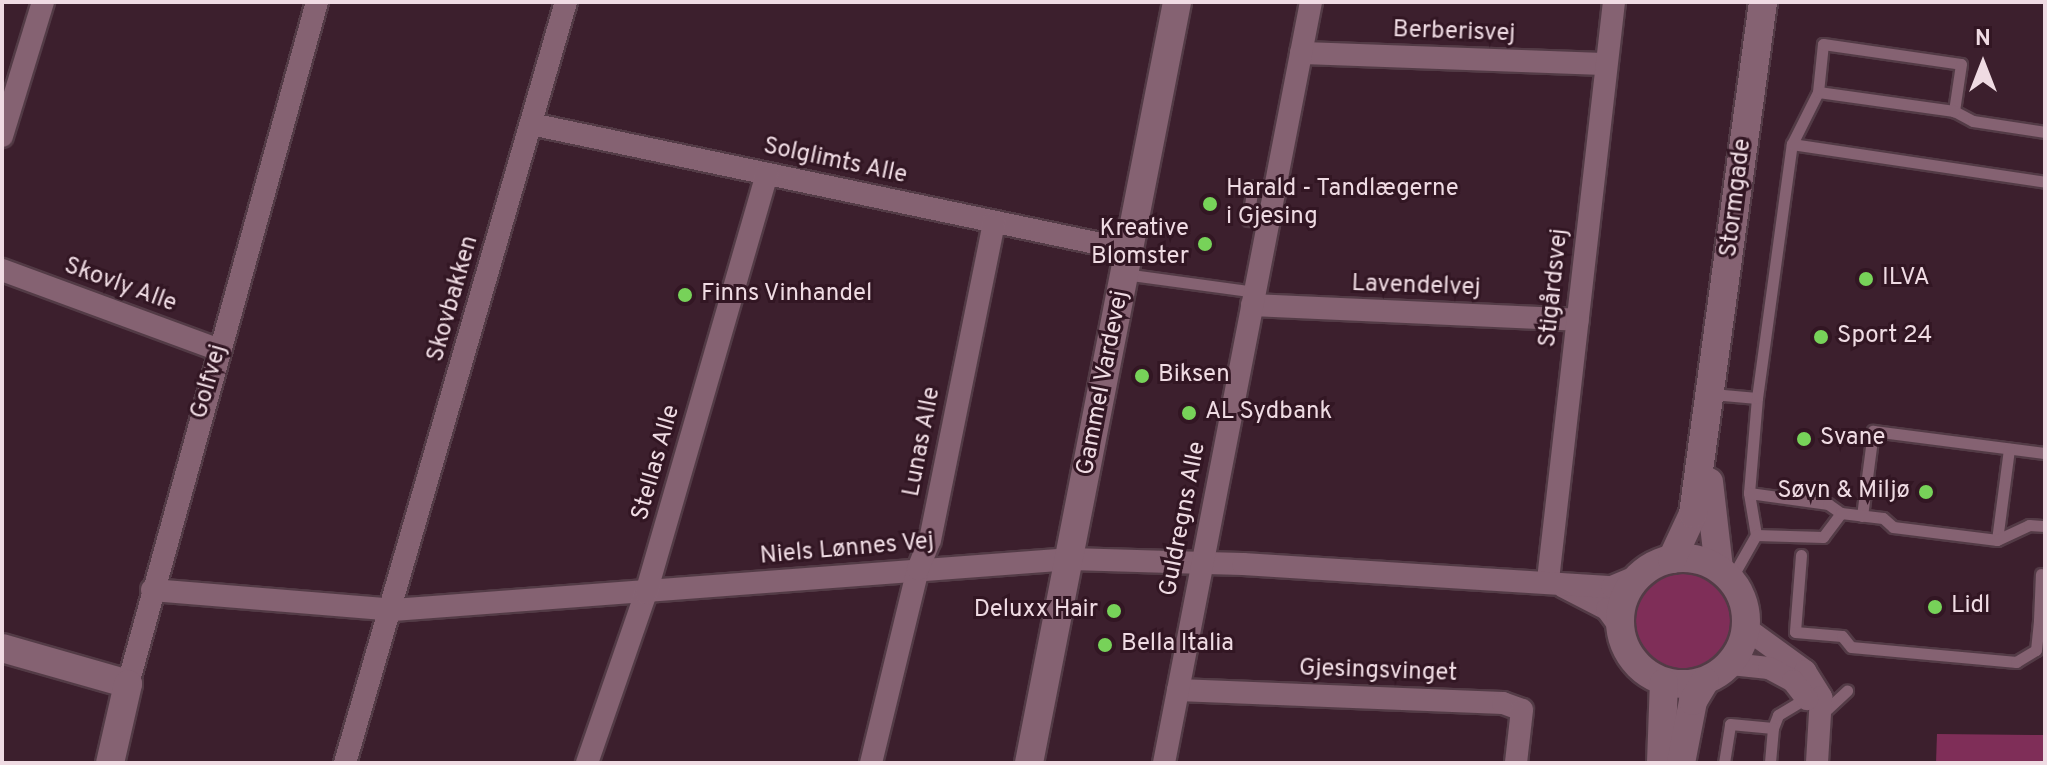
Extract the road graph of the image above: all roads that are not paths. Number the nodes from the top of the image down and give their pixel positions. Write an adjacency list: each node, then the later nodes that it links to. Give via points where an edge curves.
1 (43, 2): 14 (street)
2 (317, 2): 26 (street, Golfvej)
3 (566, 2): 12 (street, Skovbakken)
4 (1177, 2): 22 (street, Gammel Vardevej)
5 (1311, 2): 8 (street, Guldregns Alle)
6 (1614, 2): 9 (street, Stigårdsvej)
7 (1763, 2): 27 (street, Stormgade)
8 (1301, 53): 9 (street, Berberisvej); 19 (street, Guldregns Alle)
9 (1606, 64): 25 (street, Stigårdsvej)
10 (1818, 92): 11 (lane); 11 (lane, via 1823,44 1961,64); 15 (lane)
11 (1954, 111): 13 (lane, via 1973,121)
12 (531, 124): 16 (street, Solglimts Alle); 48 (street, Skovbakken)
13 (2045, 132)
14 (2, 136)
15 (1792, 144): 17 (lane); 28 (lane)
16 (767, 174): 21 (street, Solglimts Alle); 47 (street, Stellas Alle)
17 (2045, 182)
18 (1253, 186): 19 (lane)
19 (1261, 205): 20 (lane); 24 (street, Guldregns Alle)
20 (1248, 220)
21 (994, 222): 22 (street, Solglimts Alle); 41 (street, Lunas Alle, via 930,540)
22 (1126, 262): 24 (lane); 38 (street, Gammel Vardevej)
23 (2, 270): 26 (street, Skovly Alle)
24 (1253, 299): 25 (street, Lavendelvej); 40 (street, Guldregns Alle)
25 (1578, 320): 45 (street, Stigårdsvej)
26 (219, 350): 46 (street, Golfvej)
27 (1712, 394): 28 (lane); 39 (street, Stormgade, via 1693,514); 42 (street, Stormgade, via 1709,490)
28 (1757, 398): 31 (lane)
29 (2009, 449): 30 (lane); 33 (lane, via 1873,431); 36 (lane)
30 (2045, 453)
31 (1749, 493): 32 (lane, via 1828,504); 35 (lane)
32 (1841, 513): 33 (lane); 35 (lane, via 1823,537)
33 (1862, 516): 36 (lane, via 1883,518 1893,527)
34 (2045, 526): 36 (lane, via 2029,525)
35 (1756, 535): 42 (lane)
36 (1997, 540)
37 (1801, 555): 49 (lane, via 1795,632 1842,636 1851,647 2016,662 2036,650)
38 (1071, 559): 40 (street, Niels Lønnes Vej); 41 (street, Niels Lønnes Vej); 65 (street, Gammel Vardevej)
39 (1672, 559): 42 (street, via 1691,557); 44 (street)
40 (1202, 563): 45 (street, Niels Lønnes Vej); 57 (street, Guldregns Alle)
41 (918, 569): 47 (street, Niels Lønnes Vej); 64 (street, Lunas Alle)
42 (1725, 574): 51 (street, via 1744,602)
43 (2041, 574): 49 (lane)
44 (1640, 575): 45 (street, Niels Lønnes Vej, via 1612,587); 50 (street, via 1621,608)
45 (1548, 580): 50 (street, Niels Lønnes Vej, via 1607,609)
46 (152, 590): 48 (street, Niels Lønnes Vej); 56 (street, Golfvej)
47 (646, 593): 48 (street, Niels Lønnes Vej); 63 (street, Stellas Alle)
48 (393, 610): 62 (street, Skovbakken)
49 (2042, 621)
50 (1620, 627): 55 (street, via 1637,665)
51 (1747, 629): 53 (street); 59 (street, via 1805,671 1821,697)
52 (2, 648): 56 (street)
53 (1731, 664): 54 (street); 59 (street, via 1769,668 1793,681)
54 (1705, 681): 55 (street); 69 (street, via 1693,701)
55 (1664, 683): 68 (street)
56 (128, 684): 61 (street, Golfvej)
57 (1178, 690): 66 (street, Guldregns Alle); 67 (street, Gjesingsvinget, via 1503,703 1522,710)
58 (1847, 691): 59 (lane)
59 (1813, 707): 60 (lane, via 1778,715); 72 (street)
60 (1773, 728): 70 (lane, via 1730,724); 71 (lane)
61 (110, 763)
62 (345, 763)
63 (587, 763)
64 (871, 763)
65 (1029, 763)
66 (1164, 763)
67 (1516, 763)
68 (1661, 763)
69 (1681, 763)
70 (1724, 763)
71 (1770, 763)
72 (1817, 763)

